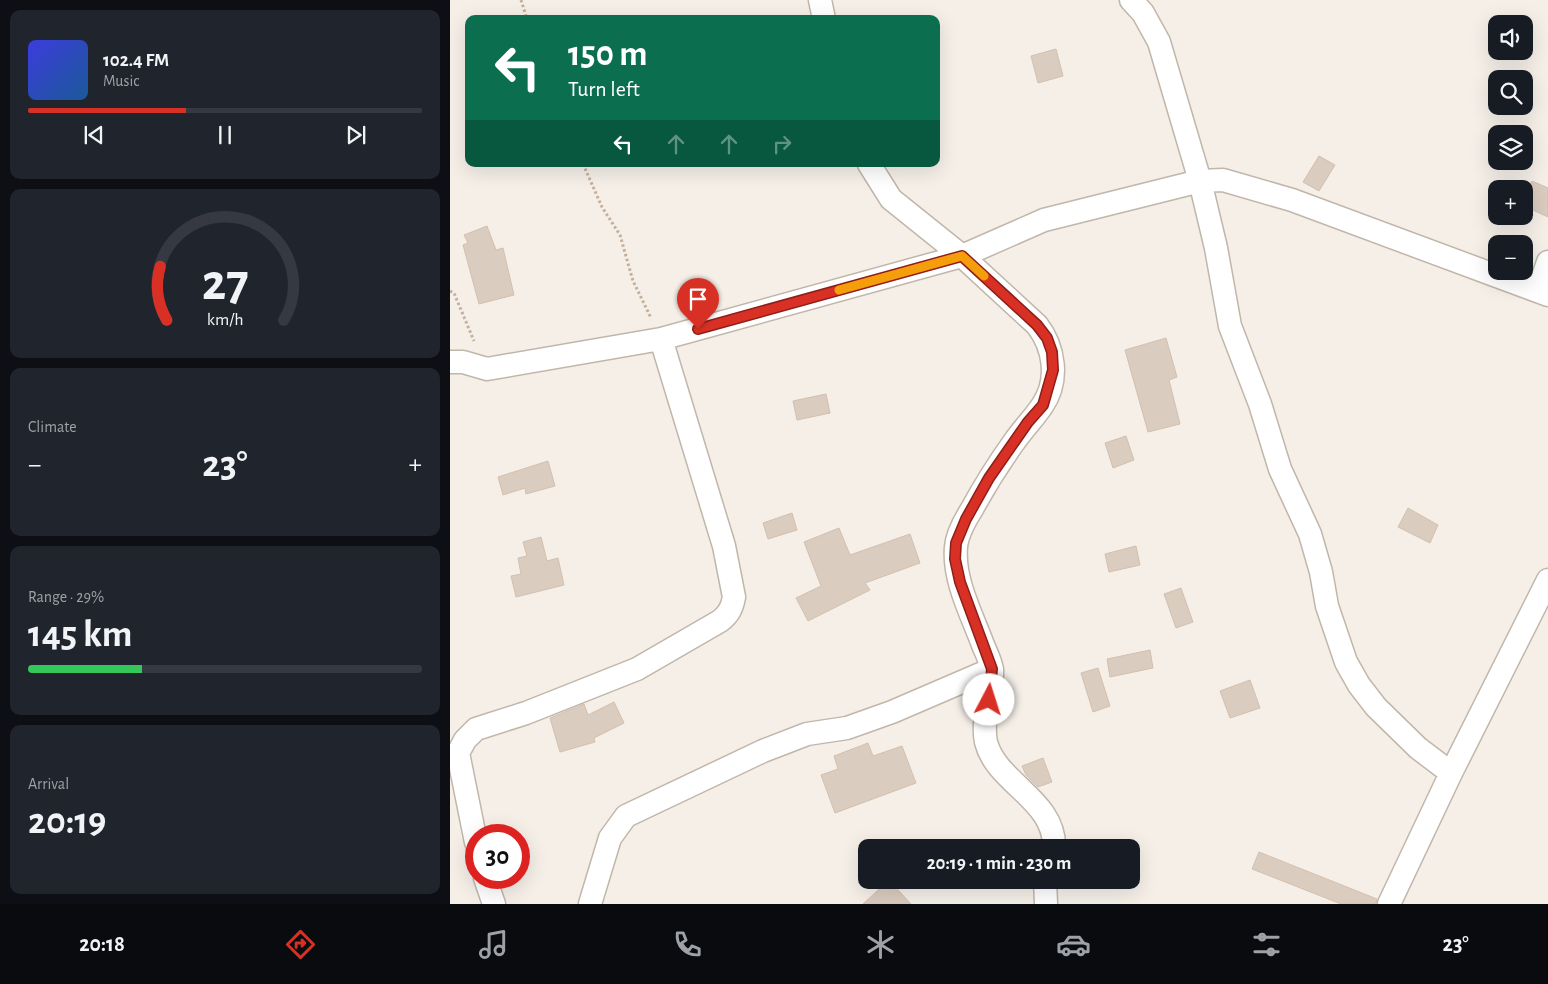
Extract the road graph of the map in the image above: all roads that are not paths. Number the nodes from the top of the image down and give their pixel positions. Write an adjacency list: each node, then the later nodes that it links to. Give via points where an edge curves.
1 (820, 0): 3 (street)
2 (1131, 0): 5 (street, via 1143,13 1159,42)
3 (823, 15)
4 (871, 167): 6 (street, via 891,199)
5 (1200, 181): 6 (street, via 1044,220); 8 (street, via 1223,180 1292,200); 15 (street, via 1230,326 1260,404 1280,469 1310,534 1327,606 1346,662 1358,685 1376,707 1418,748)
6 (962, 256): 9 (street); 12 (street, via 1037,325 1052,352 1053,370 1043,405 989,478 956,543 955,559 960,582)
7 (1548, 262): 8 (street)
8 (1543, 293)
9 (661, 339): 10 (street, via 487,369); 14 (street, via 724,546 734,597 729,613 636,669 526,713 476,729)
10 (450, 362)
11 (1548, 580): 15 (street)
12 (992, 669): 17 (street, via 986,742 1006,774 1043,812); 21 (street, via 892,712 847,728 807,734 763,751 626,816 610,838)
13 (450, 731): 14 (street)
14 (458, 753): 16 (street)
15 (1451, 773): 23 (street)
16 (472, 824)
17 (1053, 839)
18 (489, 889): 20 (street)
19 (1045, 889): 22 (street)
20 (494, 904)
21 (590, 904)
22 (1046, 904)
23 (1389, 904)

